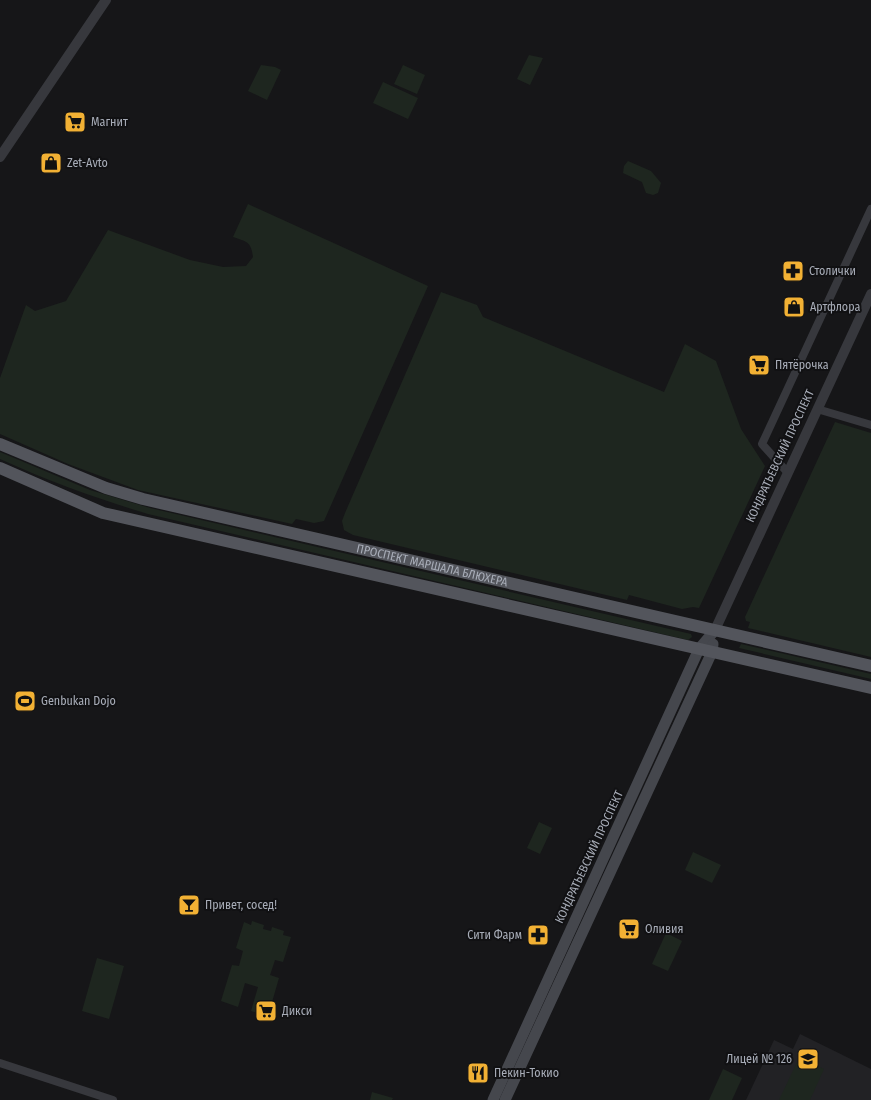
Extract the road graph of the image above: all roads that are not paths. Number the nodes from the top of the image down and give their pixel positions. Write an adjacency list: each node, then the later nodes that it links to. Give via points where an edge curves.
1 (106, 0): 2 (street)
2 (0, 157)
3 (871, 209): 9 (street, via 762,444)
4 (871, 294): 5 (street, КОНДРАТЬЕВСКИЙ ПРОСПЕКТ)
5 (817, 409): 6 (street); 9 (street, КОНДРАТЬЕВСКИЙ ПРОСПЕКТ)
6 (871, 425)
7 (0, 444): 10 (main road, ПРОСПЕКТ МАРШАЛА БЛЮХЕРА, via 106,488 143,499)
8 (0, 468): 11 (main road, ПРОСПЕКТ МАРШАЛА БЛЮХЕРА, via 103,513)
9 (788, 473): 10 (street, КОНДРАТЬЕВСКИЙ ПРОСПЕКТ)
10 (715, 630): 11 (main road, КОНДРАТЬЕВСКИЙ ПРОСПЕКТ); 12 (main road, ПРОСПЕКТ МАРШАЛА БЛЮХЕРА)
11 (705, 650): 13 (main road, ПРОСПЕКТ МАРШАЛА БЛЮХЕРА); 16 (main road, КОНДРАТЬЕВСКИЙ ПРОСПЕКТ); 17 (main road, КОНДРАТЬЕВСКИЙ ПРОСПЕКТ)
12 (871, 666)
13 (871, 688)
14 (0, 1063): 15 (street)
15 (113, 1100)
16 (493, 1100)
17 (505, 1100)

